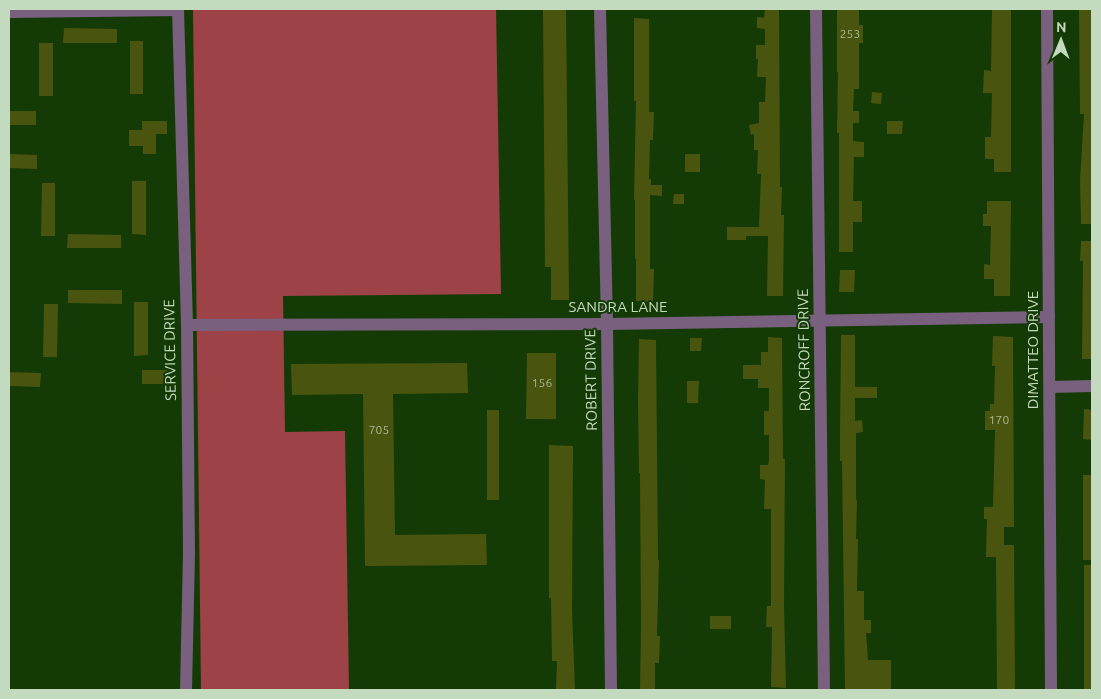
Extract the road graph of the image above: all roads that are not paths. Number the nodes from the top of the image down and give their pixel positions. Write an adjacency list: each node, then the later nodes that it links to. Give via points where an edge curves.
1 (178, 9): 5 (street); 9 (street, SERVICE DRIVE)
2 (600, 9): 8 (street, ROBERT DRIVE)
3 (816, 9): 7 (street, RONCROFF DRIVE)
4 (1047, 9): 6 (street, DIMATTEO DRIVE)
5 (9, 12)
6 (1049, 317): 7 (street, SANDRA LANE); 11 (street, DIMATTEO DRIVE)
7 (820, 321): 8 (street, SANDRA LANE); 14 (street, RONCROFF DRIVE)
8 (607, 324): 9 (street, SANDRA LANE); 13 (street, ROBERT DRIVE)
9 (187, 325): 12 (street, SERVICE DRIVE, via 189,553)
10 (1092, 386): 11 (street)
11 (1050, 387): 15 (street, DIMATTEO DRIVE)
12 (186, 690)
13 (611, 690)
14 (824, 690)
15 (1051, 690)

